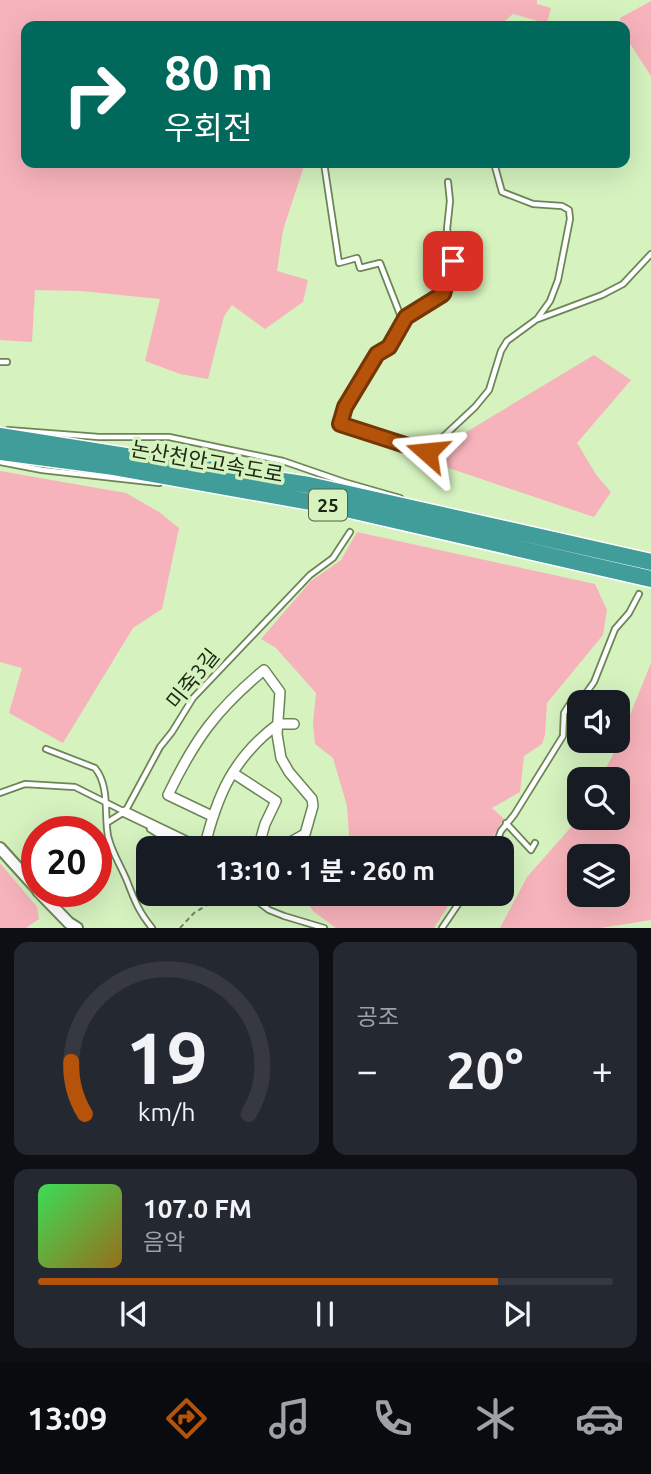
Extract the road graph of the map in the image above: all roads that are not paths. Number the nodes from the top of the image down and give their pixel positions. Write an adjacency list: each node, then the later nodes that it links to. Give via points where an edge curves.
1 (325, 168): 6 (lane, via 339,263 357,258 360,268 380,263)
2 (496, 168): 5 (lane, via 502,192 533,204 569,210 558,281)
3 (448, 182): 6 (lane, via 450,273 443,294)
4 (651, 254): 5 (lane, via 623,284)
5 (537, 320): 12 (lane, via 507,341 489,390)
6 (403, 323): 12 (lane, via 389,347 377,354 345,407 340,424)
7 (0, 362): 8 (lane)
8 (7, 362)
9 (0, 430): 18 (lane, via 169,437 283,461)
10 (0, 436): 20 (highway, 논산천안고속도로 / 25, via 309,485)
11 (0, 452): 17 (highway, 논산천안고속도로 / 25)
12 (427, 452): 14 (lane)
13 (0, 462): 15 (lane)
14 (423, 464)
15 (165, 484)
16 (177, 485): 17 (lane, via 246,496)
17 (262, 493): 23 (highway, 논산천안고속도로 / 25)
18 (403, 498)
19 (427, 505): 20 (lane)
20 (449, 516): 22 (highway, 논산천안고속도로 / 25)
21 (350, 531): 31 (lane, 미죽3길, via 333,558 310,575 193,698)
22 (651, 562)
23 (651, 579)
24 (639, 594): 35 (lane, via 615,629 594,682 564,713 563,736 556,749)
25 (278, 724): 26 (street); 28 (street, via 255,742); 33 (street, via 280,692 264,670 205,729 168,795); 40 (street, via 281,758 309,793 313,806)
26 (294, 724)
27 (46, 749): 30 (lane, via 95,768)
28 (233, 773): 33 (street); 39 (street, via 276,802)
29 (0, 793): 30 (lane, via 25,784 75,788)
30 (106, 803): 31 (lane); 32 (lane)
31 (125, 812): 34 (lane); 36 (lane); 37 (street)
32 (107, 816)
33 (212, 816): 38 (street)
34 (112, 819)
35 (506, 822): 41 (lane); 42 (lane, via 531,850)
36 (162, 836)
37 (176, 836)
38 (207, 836)
39 (262, 836)
40 (302, 836)
41 (500, 836)
42 (535, 843)
43 (112, 847): 50 (lane, via 135,905)
44 (0, 848): 45 (street)
45 (21, 871)
46 (266, 906): 51 (lane)
47 (457, 906): 52 (lane)
48 (52, 907): 49 (street)
49 (69, 927)
50 (152, 928)
51 (324, 928)
52 (442, 928)

